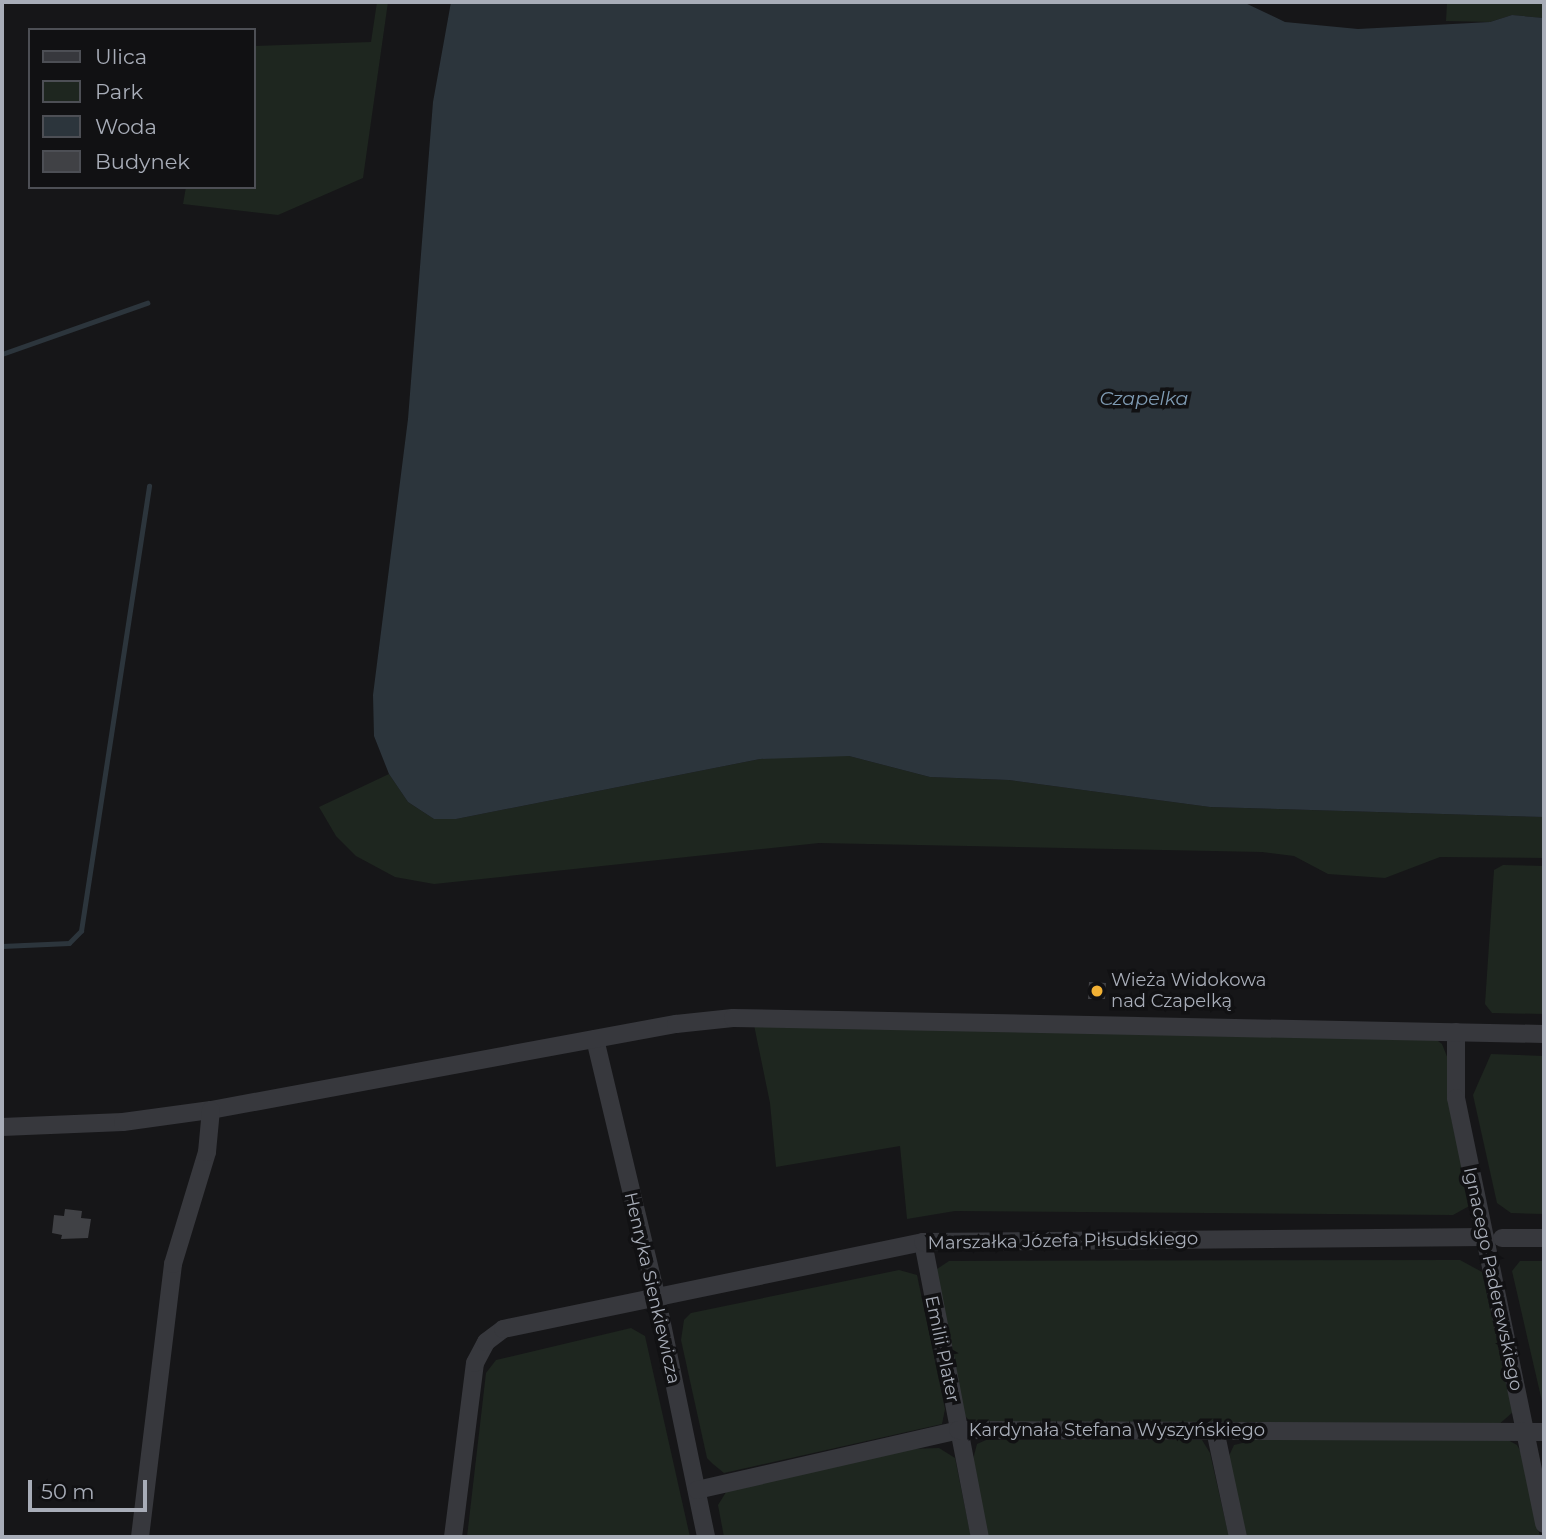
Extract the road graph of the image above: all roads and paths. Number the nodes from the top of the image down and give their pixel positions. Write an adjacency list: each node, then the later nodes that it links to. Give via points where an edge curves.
1 (1456, 1032): 2 (street); 3 (street, via 733,1018); 6 (street, Ignacego Paderewskiego, via 1456,1098)
2 (1544, 1034)
3 (595, 1039): 4 (street); 9 (street, Henryka Sienkiewicza)
4 (211, 1110): 5 (street, via 124,1122); 16 (street, via 207,1152 173,1264)
5 (2, 1127)
6 (1494, 1238): 7 (street, Marszałka Józefa Piłsudskiego); 8 (street, Marszałka Józefa Piłsudskiego); 12 (street, Ignacego Paderewskiego)
7 (1544, 1238)
8 (923, 1242): 9 (street, Marszałka Józefa Piłsudskiego); 10 (street, Emilii Plater)
9 (656, 1296): 14 (street, Henryka Sienkiewicza); 17 (street, Marszałka Józefa Piłsudskiego, via 503,1329 486,1342 475,1363)
10 (958, 1430): 11 (street, Kardynała Stefana Wyszyńskiego); 14 (street, Kardynała Stefana Wyszyńskiego); 19 (street, Emilii Plater)
11 (1215, 1430): 12 (street, Kardynała Stefana Wyszyńskiego); 20 (street)
12 (1525, 1431): 13 (street, Kardynała Stefana Wyszyńskiego); 15 (street, Ignacego Paderewskiego)
13 (1544, 1432)
14 (697, 1490): 18 (street, Henryka Sienkiewicza)
15 (1544, 1524)
16 (140, 1537)
17 (453, 1537)
18 (706, 1537)
19 (980, 1537)
20 (1238, 1537)

